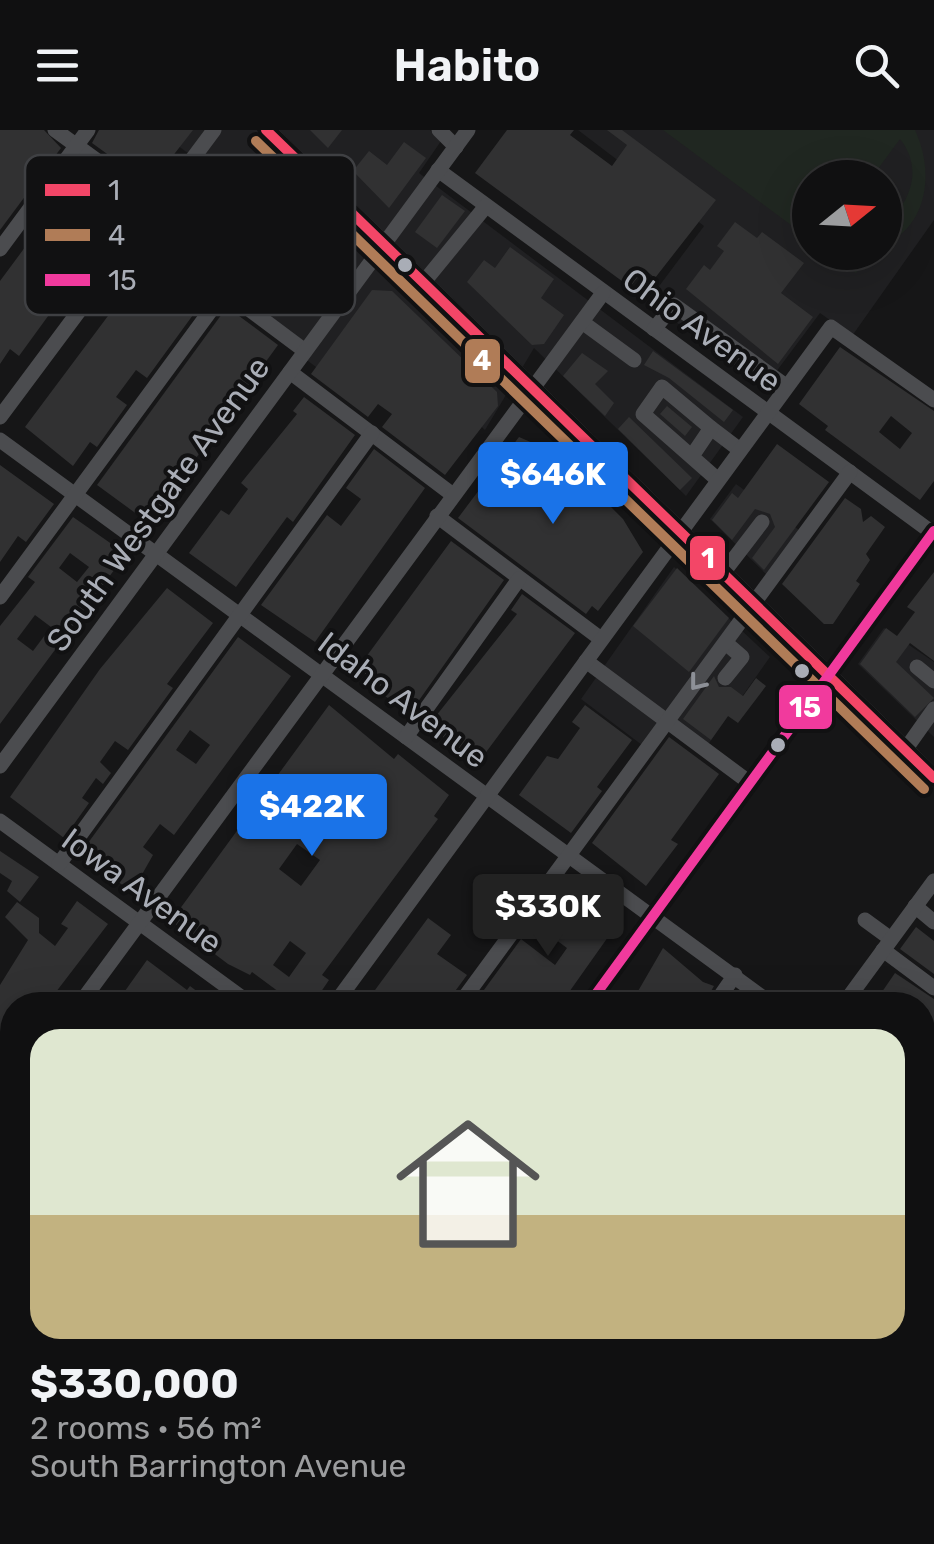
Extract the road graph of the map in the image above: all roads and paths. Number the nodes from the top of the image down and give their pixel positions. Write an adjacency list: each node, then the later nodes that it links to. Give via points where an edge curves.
1 (56, 130): 7 (street)
2 (88, 130): 7 (street)
3 (214, 130): 11 (street)
4 (266, 130): 12 (main road)
5 (439, 130): 8 (street)
6 (468, 130): 8 (street, South Westgate Avenue)
7 (76, 145): 9 (street); 10 (street)
8 (456, 146): 13 (street, South Westgate Avenue)
9 (69, 155)
10 (90, 155)
11 (195, 155)
12 (292, 155)
13 (438, 170): 14 (street, Ohio Avenue); 17 (street, South Westgate Avenue)
14 (486, 206): 20 (street); 21 (street, Ohio Avenue)
15 (25, 215): 18 (street)
16 (355, 216): 17 (main road)
17 (384, 244): 19 (street, South Westgate Avenue); 20 (main road)
18 (0, 250)
19 (355, 283)
20 (423, 283): 32 (main road)
21 (603, 293): 26 (street); 27 (street, Ohio Avenue)
22 (76, 315): 35 (street)
23 (207, 315): 43 (street)
24 (256, 315): 28 (street)
25 (331, 315): 28 (street, South Westgate Avenue)
26 (582, 322): 29 (street); 32 (street)
27 (654, 329): 31 (street, via 674,305); 34 (street, Ohio Avenue)
28 (304, 352): 30 (street, South Westgate Avenue)
29 (634, 360)
30 (290, 372): 37 (street); 49 (street, South Westgate Avenue)
31 (786, 386): 33 (street, via 831,326); 34 (street)
32 (533, 388): 44 (street); 47 (main road)
33 (934, 400)
34 (768, 412): 39 (street); 41 (street, Ohio Avenue)
35 (0, 417)
36 (712, 428): 39 (street); 40 (street); 40 (street, via 662,387 643,414)
37 (372, 433): 44 (street); 54 (street)
38 (0, 440): 43 (street, Idaho Avenue)
39 (740, 450): 42 (street)
40 (692, 456): 42 (street)
41 (850, 472): 48 (street, Ohio Avenue); 53 (street)
42 (718, 480): 47 (street)
43 (76, 492): 49 (street, Idaho Avenue); 52 (street)
44 (453, 495): 45 (street)
45 (437, 516): 51 (street); 59 (street)
46 (762, 522): 50 (street)
47 (680, 532): 50 (main road); 55 (street)
48 (934, 532): 60 (street)
49 (156, 552): 54 (street, Idaho Avenue); 67 (street, South Westgate Avenue)
50 (723, 574): 53 (main road)
51 (520, 579): 55 (street); 65 (street)
52 (0, 597)
53 (756, 606): 56 (street); 60 (main road)
54 (239, 613): 59 (street, Idaho Avenue); 73 (street)
55 (602, 640): 57 (street)
56 (727, 644): 61 (street, via 742,656); 64 (street, one-way to 64)
57 (586, 660): 64 (street); 70 (street)
58 (916, 666): 62 (street)
59 (322, 674): 65 (street, Idaho Avenue); 79 (street)
60 (830, 676): 66 (main road); 69 (street)
61 (725, 678)
62 (934, 681)
63 (934, 709): 66 (street)
64 (666, 722): 69 (street); 72 (street)
65 (406, 737): 70 (street, Idaho Avenue)
66 (906, 750): 68 (main road)
67 (0, 766)
68 (934, 778)
69 (750, 783): 76 (street)
70 (487, 796): 72 (street, Idaho Avenue, via 537,841); 85 (street)
71 (0, 821): 73 (street, Iowa Avenue)
72 (570, 855): 76 (street, Idaho Avenue); 86 (street)
73 (59, 864): 79 (street, Iowa Avenue)
74 (934, 880): 75 (street)
75 (915, 906): 78 (street); 80 (street)
76 (652, 917): 81 (street, Idaho Avenue); 87 (street)
77 (865, 920): 80 (street)
78 (934, 922)
79 (139, 923): 83 (street); 84 (street, Iowa Avenue)
80 (887, 944): 82 (street); 90 (street)
81 (735, 976): 88 (street); 89 (street, Idaho Avenue)
82 (934, 988)
83 (89, 992)
84 (234, 992)
85 (344, 992)
86 (469, 992)
87 (597, 992)
88 (723, 992)
89 (756, 992)
90 (852, 992)

